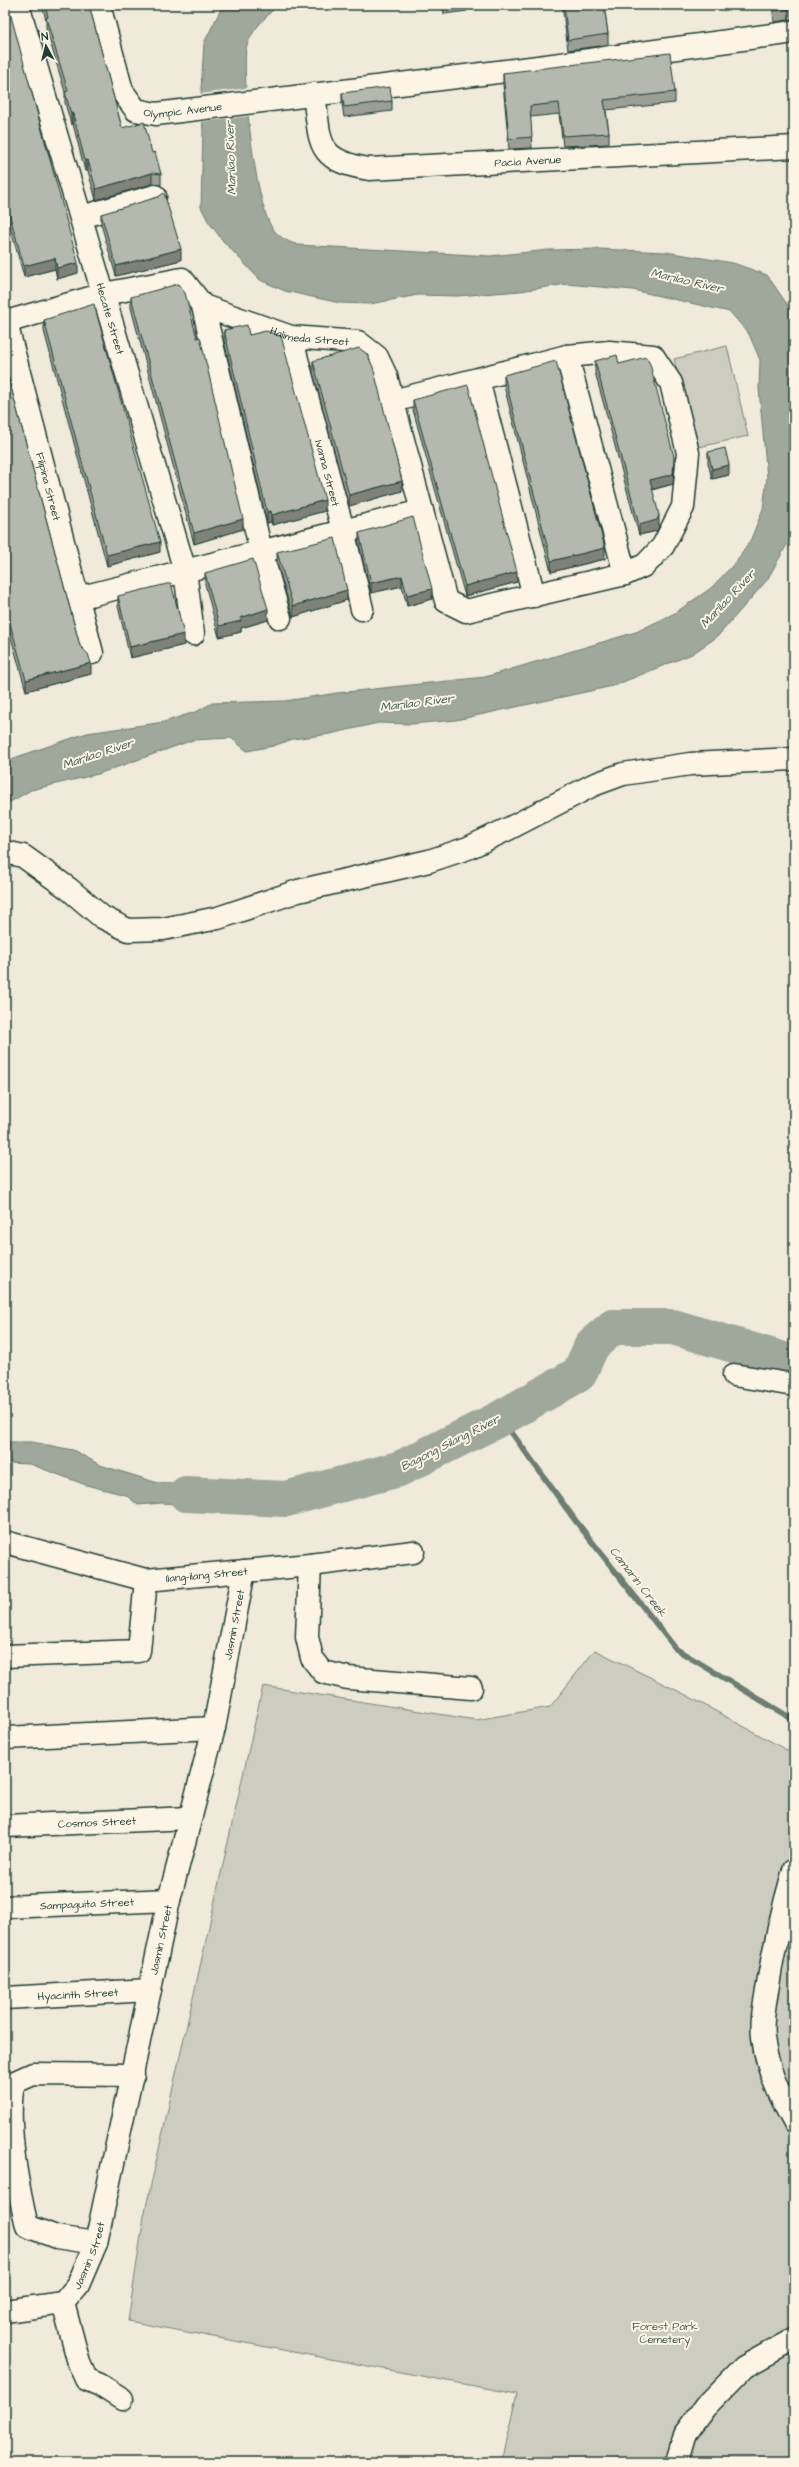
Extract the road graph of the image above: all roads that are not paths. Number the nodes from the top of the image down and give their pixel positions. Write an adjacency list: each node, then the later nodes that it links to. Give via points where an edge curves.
1 (18, 5): 7 (street, Hecate Street)
2 (99, 5): 4 (street, Olympic Avenue, via 122,91 136,110 156,114)
3 (794, 32): 4 (street, Olympic Avenue)
4 (314, 94): 5 (street, Pacia Avenue, via 322,148 332,158 346,165 369,169)
5 (794, 147)
6 (155, 196): 7 (street)
7 (81, 217): 8 (street, Hecate Street)
8 (104, 294): 9 (street, via 182,279); 10 (street); 18 (street, Hecate Street)
9 (203, 306): 11 (street, Halimeda Street); 17 (street)
10 (5, 320): 21 (street, Filipina Street)
11 (291, 337): 14 (street, Halimeda Street, via 358,342 377,357); 16 (street, Ivanna Street)
12 (567, 356): 13 (street); 19 (street); 19 (street, via 609,352 653,356 672,382 688,453 683,507 663,546 645,565)
13 (478, 380): 14 (street); 20 (street)
14 (393, 400): 15 (street, Halimeda Street)
15 (422, 511): 16 (street); 20 (street, Halimeda Street, via 446,601 466,611)
16 (343, 530): 17 (street); 22 (street, Ivanna Street)
17 (261, 551): 18 (street); 23 (street)
18 (185, 570): 21 (street); 24 (street, Hecate Street)
19 (625, 574): 20 (street)
20 (534, 596)
21 (78, 598): 25 (street, Filipina Street)
22 (362, 609)
23 (280, 618)
24 (193, 634)
25 (92, 653)
26 (794, 759): 27 (street, via 690,764 623,774 593,785 482,841 429,861 298,891 218,918 162,929 128,930 102,917 70,888 23,856)
27 (5, 852)
28 (734, 1375): 29 (street)
29 (794, 1385)
30 (5, 1542): 34 (street, Ilang-ilang Street)
31 (413, 1552): 32 (street, Ilang-ilang Street)
32 (310, 1565): 33 (street, Ilang-ilang Street); 36 (street, via 307,1637 312,1658 323,1672 348,1678)
33 (244, 1571): 34 (street, Ilang-ilang Street); 37 (street, Jasmin Street)
34 (146, 1580): 35 (street, via 139,1651)
35 (5, 1656)
36 (471, 1688)
37 (214, 1728): 38 (street); 39 (street, Jasmin Street)
38 (5, 1738)
39 (190, 1818): 40 (street, Cosmos Street); 42 (street, Jasmin Street)
40 (5, 1826)
41 (794, 1870): 47 (street, via 776,1935 764,2009 763,2036 772,2072)
42 (169, 1900): 43 (street, Sampaguita Street); 44 (street, Jasmin Street)
43 (5, 1908)
44 (150, 1990): 45 (street, Hyacinth Street); 46 (street, Jasmin Street)
45 (5, 1998)
46 (133, 2075): 48 (street, Jasmin Street); 48 (street, via 33,2074 13,2083 10,2100 17,2185 27,2226 56,2237)
47 (794, 2122)
48 (96, 2242): 49 (street, Jasmin Street, via 78,2285)
49 (64, 2303): 50 (street); 52 (street, via 86,2380 100,2385)
50 (5, 2310)
51 (794, 2339): 53 (street, via 744,2367 711,2401 685,2434)
52 (122, 2399)
53 (677, 2462)

